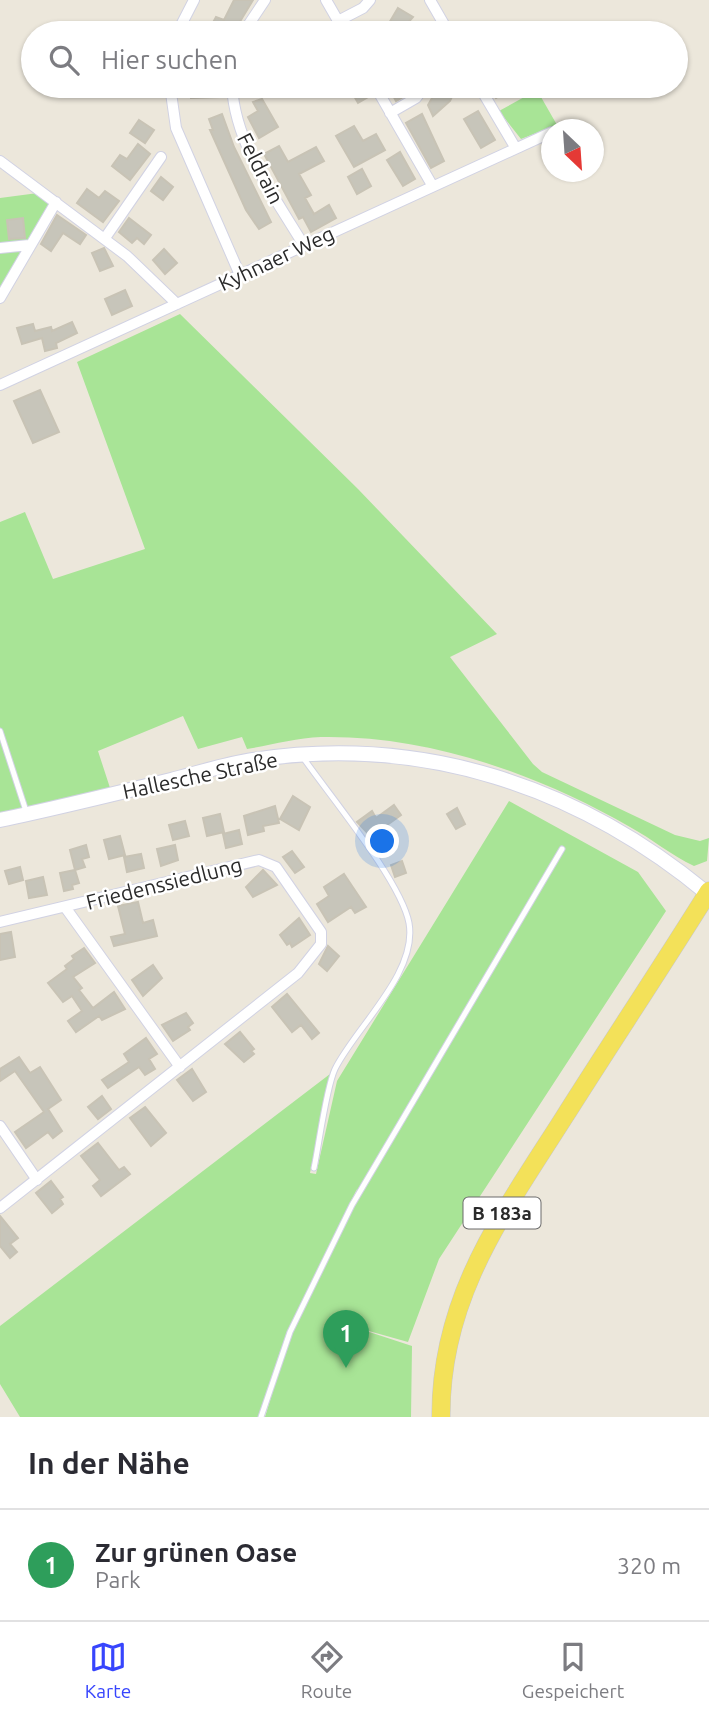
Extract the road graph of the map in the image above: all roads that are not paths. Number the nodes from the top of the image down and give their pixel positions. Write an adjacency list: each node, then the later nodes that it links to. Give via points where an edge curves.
1 (194, 0): 6 (street)
2 (265, 0): 7 (street)
3 (326, 0): 8 (street)
4 (370, 0): 8 (street)
5 (430, 0): 9 (street)
6 (183, 21)
7 (251, 21)
8 (338, 21)
9 (442, 21)
10 (172, 98): 26 (street, via 176,128 189,162)
11 (234, 98): 23 (street, Feldrain, via 237,120 253,158)
12 (382, 98): 15 (street)
13 (416, 98): 15 (street)
14 (486, 98): 17 (street)
15 (390, 113): 20 (street)
16 (541, 136): 17 (street, Kyhnaer Weg)
17 (515, 147): 20 (street, Kyhnaer Weg)
18 (161, 157): 22 (street)
19 (0, 162): 21 (street)
20 (432, 185): 23 (street, Kyhnaer Weg)
21 (56, 202): 22 (street); 24 (street)
22 (105, 238): 28 (street)
23 (303, 244): 26 (street, Kyhnaer Weg)
24 (29, 245): 25 (street); 27 (street)
25 (0, 248)
26 (240, 275): 28 (street, Kyhnaer Weg)
27 (0, 298)
28 (177, 304): 29 (street, Kyhnaer Weg)
29 (0, 384)
30 (0, 731): 32 (lane)
31 (300, 754): 32 (street, Hallesche Straße, via 251,760); 35 (street, Hallesche Straße, via 384,754 458,766 525,785 602,820 648,847); 40 (lane, via 400,897 409,925 405,957 367,1025 335,1070)
32 (27, 814): 33 (street, Hallesche Straße)
33 (0, 820)
34 (562, 849): 43 (lane, via 355,1198 289,1332)
35 (709, 893): 44 (main road, B 183a, via 496,1223 465,1289 446,1345)
36 (65, 907): 37 (street, Friedenssiedlung); 38 (street, Friedenssiedlung); 38 (street, Friedenssiedlung, via 259,860 276,867 321,932 321,944 298,973)
37 (0, 922)
38 (180, 1067): 41 (street, Friedenssiedlung)
39 (0, 1126): 41 (street)
40 (314, 1168)
41 (37, 1180): 42 (street, Friedenssiedlung)
42 (0, 1208)
43 (261, 1417)
44 (441, 1417)

